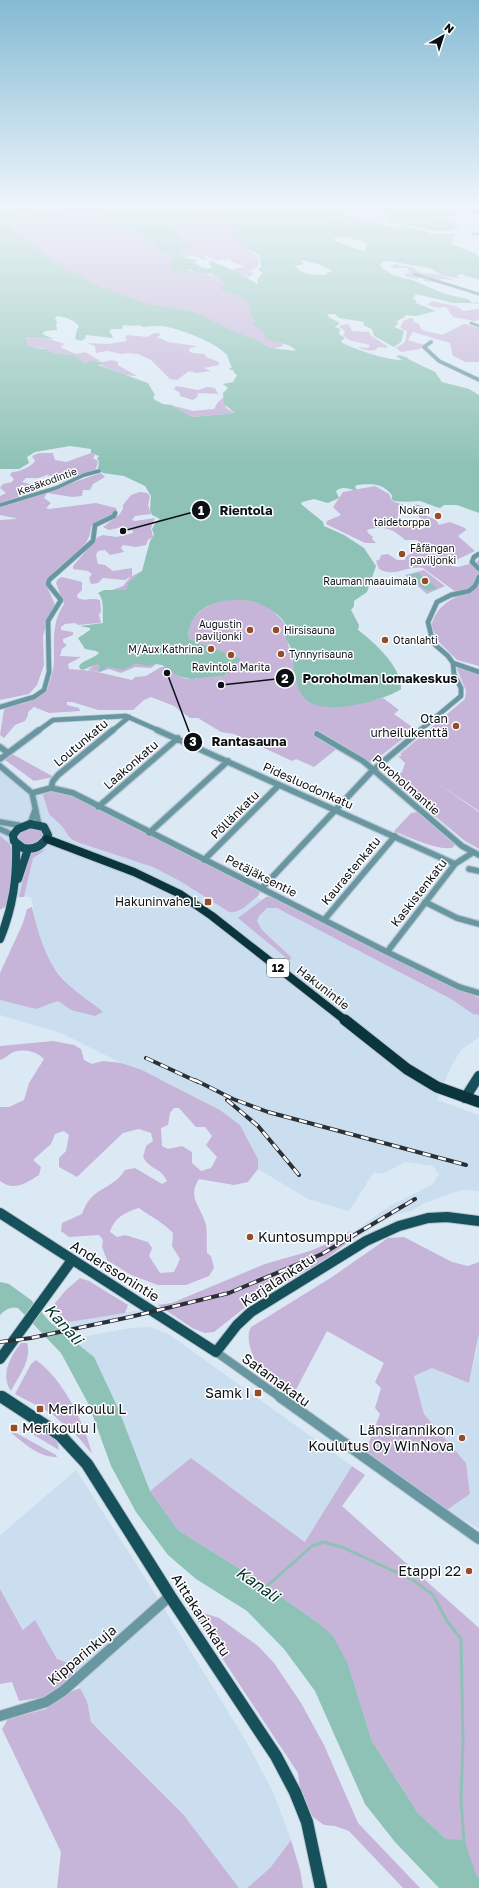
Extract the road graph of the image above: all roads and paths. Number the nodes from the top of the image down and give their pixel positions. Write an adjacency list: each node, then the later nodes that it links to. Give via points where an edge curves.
1 (471, 323): 2 (street)
2 (479, 326)
3 (431, 342): 4 (street, via 424,347 436,360)
4 (479, 380)
5 (99, 471): 6 (street, Kesäkodintie, via 56,488)
6 (0, 505)
7 (115, 513): 13 (street, via 114,516 95,525 93,541 49,580 48,584 61,600 48,620 50,668 46,688 36,696)
8 (479, 554): 9 (street, via 472,562)
9 (479, 569)
10 (479, 577): 11 (street, via 469,591 451,595 438,602 428,622 433,644)
11 (453, 663): 12 (street); 22 (street, via 454,674 462,688 461,696)
12 (479, 672)
13 (0, 707)
14 (129, 717): 16 (street, Pidesluodonkatu); 18 (street, Pidesluodonkatu, via 56,719); 24 (street, Loutunkatu, via 58,775)
15 (317, 734): 22 (street, Poroholmantie, via 363,761)
16 (178, 738): 20 (street, Pidesluodonkatu); 26 (street, Laakonkatu)
17 (0, 747): 18 (street)
18 (8, 753): 19 (street, Pidesluodonkatu)
19 (0, 759)
20 (228, 761): 23 (street, Pidesluodonkatu); 33 (street)
21 (0, 766): 25 (street)
22 (372, 770): 28 (street); 39 (street, Poroholmantie)
23 (279, 784): 28 (street, Pidesluodonkatu); 41 (street, Pöllänkatu)
24 (51, 788): 25 (street, Petäjäksentie); 26 (street, Petäjäksentie, via 73,793)
25 (32, 793): 27 (street)
26 (98, 807): 33 (street, Petäjäksentie)
27 (35, 810): 30 (street); 31 (street)
28 (335, 810): 35 (street, Pidesluodonkatu); 46 (street)
29 (0, 822): 30 (street)
30 (26, 825): 31 (main road); 34 (main road)
31 (39, 825): 36 (main road, via 47,831)
32 (0, 829): 34 (street)
33 (149, 833): 41 (street, Petäjäksentie)
34 (13, 835): 37 (main road)
35 (394, 836): 42 (street, Pidesluodonkatu); 48 (street, Kaurastenkatu)
36 (45, 841): 38 (main road); 54 (highway, Hakunintie / 12, via 135,872 187,898 407,1070 437,1087)
37 (16, 844): 38 (main road); 45 (main road)
38 (28, 848): 45 (main road)
39 (472, 853): 40 (street, Poroholmantie); 42 (street, Kaskistenkatu)
40 (479, 856)
41 (204, 860): 46 (street, Petäjäksentie)
42 (455, 864): 47 (street, Kaskistenkatu)
43 (468, 869): 44 (street)
44 (479, 872)
45 (17, 882): 50 (main road, via 8,920)
46 (262, 888): 48 (street, Petäjäksentie)
47 (425, 902): 49 (street, via 457,918); 51 (street, Kaskistenkatu)
48 (324, 920): 51 (street, Petäjäksentie)
49 (479, 924)
50 (0, 939)
51 (387, 952): 52 (street, Petäjäksentie, via 460,987)
52 (479, 993)
53 (479, 1076): 54 (main road)
54 (465, 1098): 55 (highway, Hakunintie / 12)
55 (479, 1102)
56 (0, 1213): 58 (main road, Anderssonintie)
57 (479, 1221): 59 (main road, Karjalankatu, via 447,1216 428,1218 379,1234 251,1312)
58 (72, 1260): 59 (main road, Anderssonintie); 60 (main road)
59 (216, 1352): 62 (street, Satamakatu)
60 (0, 1359)
61 (0, 1396): 63 (main road, Aittakarinkatu, via 48,1426 73,1446)
62 (479, 1538)
63 (170, 1596): 64 (street, Kipparinkuja, via 63,1691 46,1702); 65 (main road, Aittakarinkatu, via 279,1762 307,1822)
64 (0, 1716)
65 (321, 1888)

